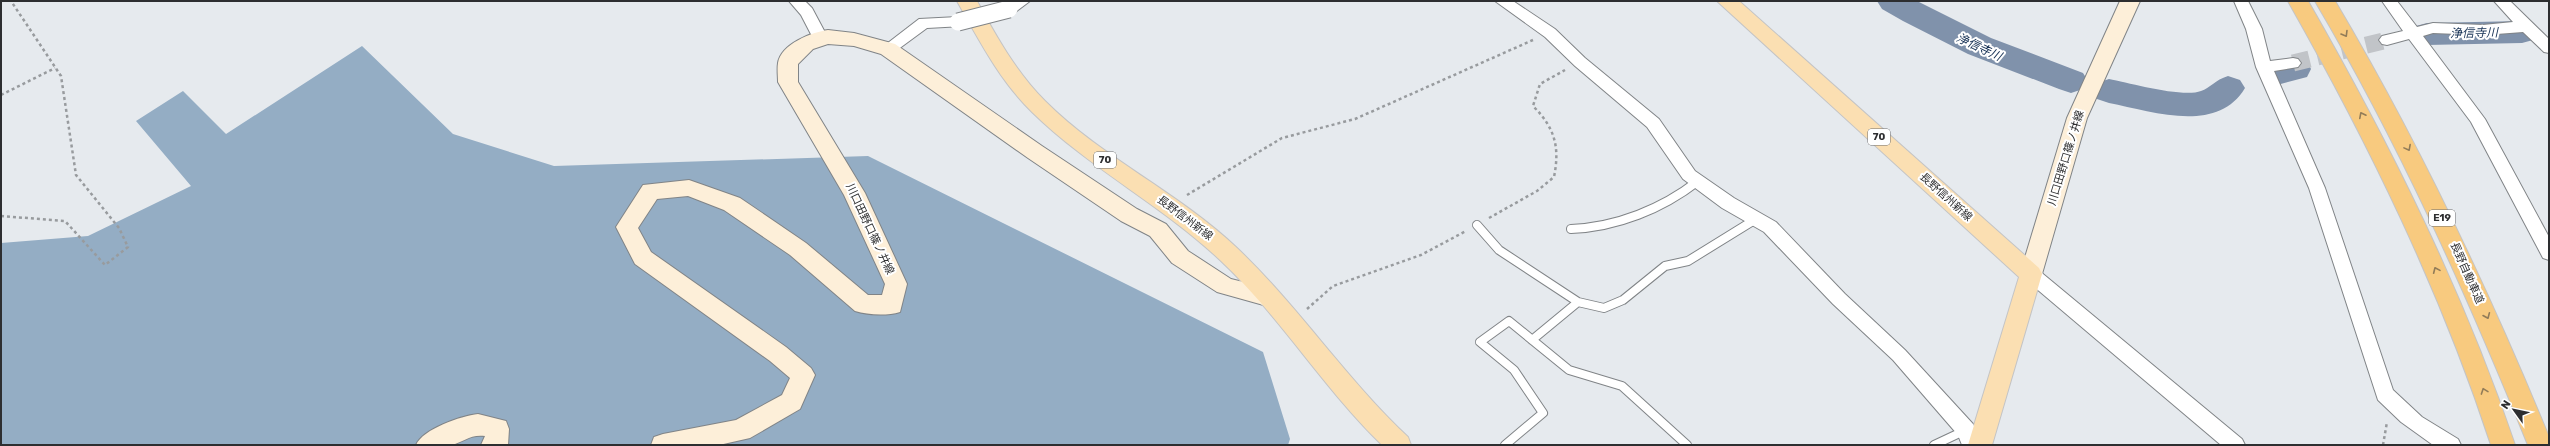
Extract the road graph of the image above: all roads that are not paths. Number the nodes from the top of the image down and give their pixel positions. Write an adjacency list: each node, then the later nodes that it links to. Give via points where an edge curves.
1 (796, 1): 14 (street, via 807,12)
2 (968, 1): 26 (main road, 長野信州新線 / 70, via 993,48 1022,89 1039,107 1094,153 1210,235)
3 (1023, 1): 17 (street, bridge, via 1010,9 958,22 924,23)
4 (1502, 1): 20 (street, via 1550,33 1580,62 1653,123 1689,175)
5 (1727, 1): 25 (main road, 長野信州新線 / 70)
6 (2130, 1): 25 (main road, 川口田野口篠ノ井線, via 2077,118)
7 (2241, 1): 19 (street, via 2254,29)
8 (2298, 1): 30 (highway, E19, one-way to 8, via 2469,352 2411,215 2354,99)
9 (2325, 1): 40 (highway, 長野自動車道 / E19, one-way to 40, via 2383,100 2445,223 2507,362)
10 (2389, 1): 13 (street)
11 (2502, 1): 12 (street)
12 (2527, 26): 13 (street, via 2484,30 2433,28); 16 (street)
13 (2412, 33): 15 (street); 24 (street, via 2477,119)
14 (820, 38): 17 (main road, via 864,40); 33 (main road, 川口田野口篠ノ井線, via 804,46 788,62 788,82 854,193 896,284 892,305 863,304 798,249 732,204 689,188 651,191 627,227 643,258 778,354 803,375 791,402 741,430)
15 (2387, 40)
16 (2549, 48)
17 (888, 49): 26 (main road, via 1034,152 1129,215 1158,230 1180,258 1225,286)
18 (2293, 63): 19 (street)
19 (2264, 67): 39 (street, via 2317,188 2385,394 2403,414 2436,438)
20 (1698, 181): 21 (street); 23 (lane, via 1673,199 1640,213 1588,230)
21 (1756, 219): 27 (lane, via 1688,261 1665,266 1623,300 1604,308); 29 (street, via 1770,227 1839,299 1900,355)
22 (1477, 225): 27 (lane, via 1499,250)
23 (1571, 229)
24 (2549, 252)
25 (2031, 274): 29 (main road); 38 (street)
26 (1267, 297): 34 (main road, 長野信州新線 / 70, via 1368,418)
27 (1578, 302): 28 (lane)
28 (1532, 340): 35 (lane, via 1509,322 1480,342 1514,370 1544,412); 36 (lane, via 1569,370 1622,386)
29 (1973, 440): 37 (lane)
30 (2503, 443)
31 (428, 445): 32 (main road, via 466,426 478,423 497,429 497,442)
32 (492, 445)
33 (662, 445)
34 (1399, 445)
35 (1505, 445)
36 (1687, 445)
37 (1934, 445)
38 (2235, 445)
39 (2451, 445)
40 (2540, 445)

